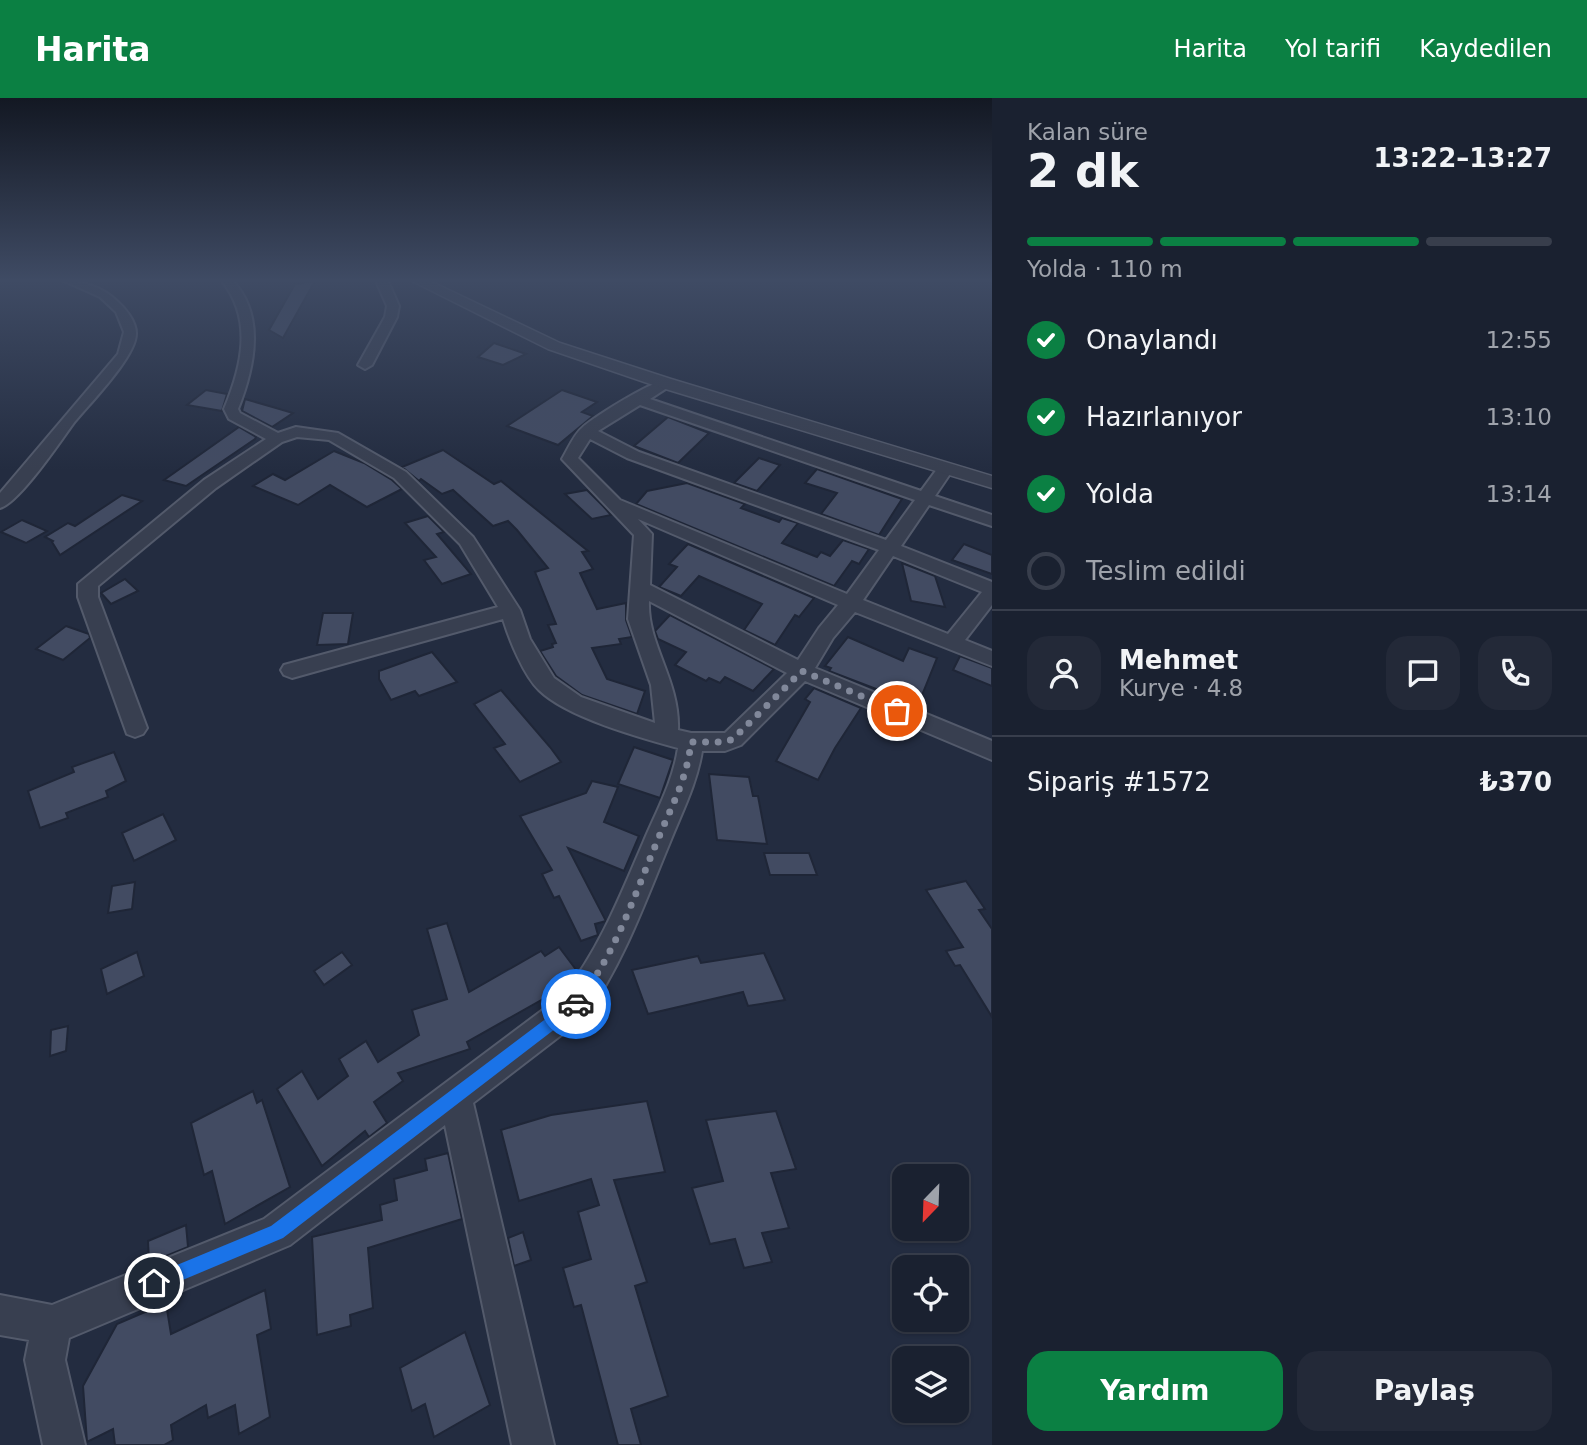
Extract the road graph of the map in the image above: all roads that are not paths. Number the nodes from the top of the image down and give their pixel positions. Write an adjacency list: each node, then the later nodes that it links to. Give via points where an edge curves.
1 (127, 344): 14 (street, via 124,355)
2 (246, 344): 9 (street, via 241,388 231,409 234,416)
3 (376, 344): 5 (street)
4 (550, 344): 6 (street)
5 (365, 365)
6 (665, 383): 7 (street); 10 (street)
7 (637, 399): 8 (street); 12 (street)
8 (587, 431): 13 (street, via 570,459); 16 (street, via 633,455)
9 (277, 439): 20 (street, via 296,432 333,436 400,475 467,541); 25 (street, via 210,484 88,584 88,597)
10 (946, 468): 11 (street); 12 (street)
11 (992, 482)
12 (924, 498): 15 (street); 16 (street)
13 (610, 500): 17 (street, via 643,534); 19 (street)
14 (0, 503)
15 (992, 521)
16 (889, 546): 18 (street); 19 (street)
17 (640, 588): 24 (street); 26 (street, via 638,619)
18 (992, 590): 21 (street)
19 (850, 603): 21 (street); 24 (street)
20 (510, 610): 23 (street); 26 (street, via 520,639 546,684 573,702)
21 (952, 643): 22 (street)
22 (992, 659)
23 (292, 670)
24 (802, 671): 26 (street, via 733,739); 27 (street)
25 (135, 728)
26 (679, 738): 28 (street, via 688,768 597,977 575,1005)
27 (992, 751)
28 (455, 1095): 30 (street, via 277,1232); 32 (street)
29 (0, 1315): 30 (street)
30 (52, 1325): 31 (street, via 46,1360)
31 (64, 1445)
32 (533, 1445)

